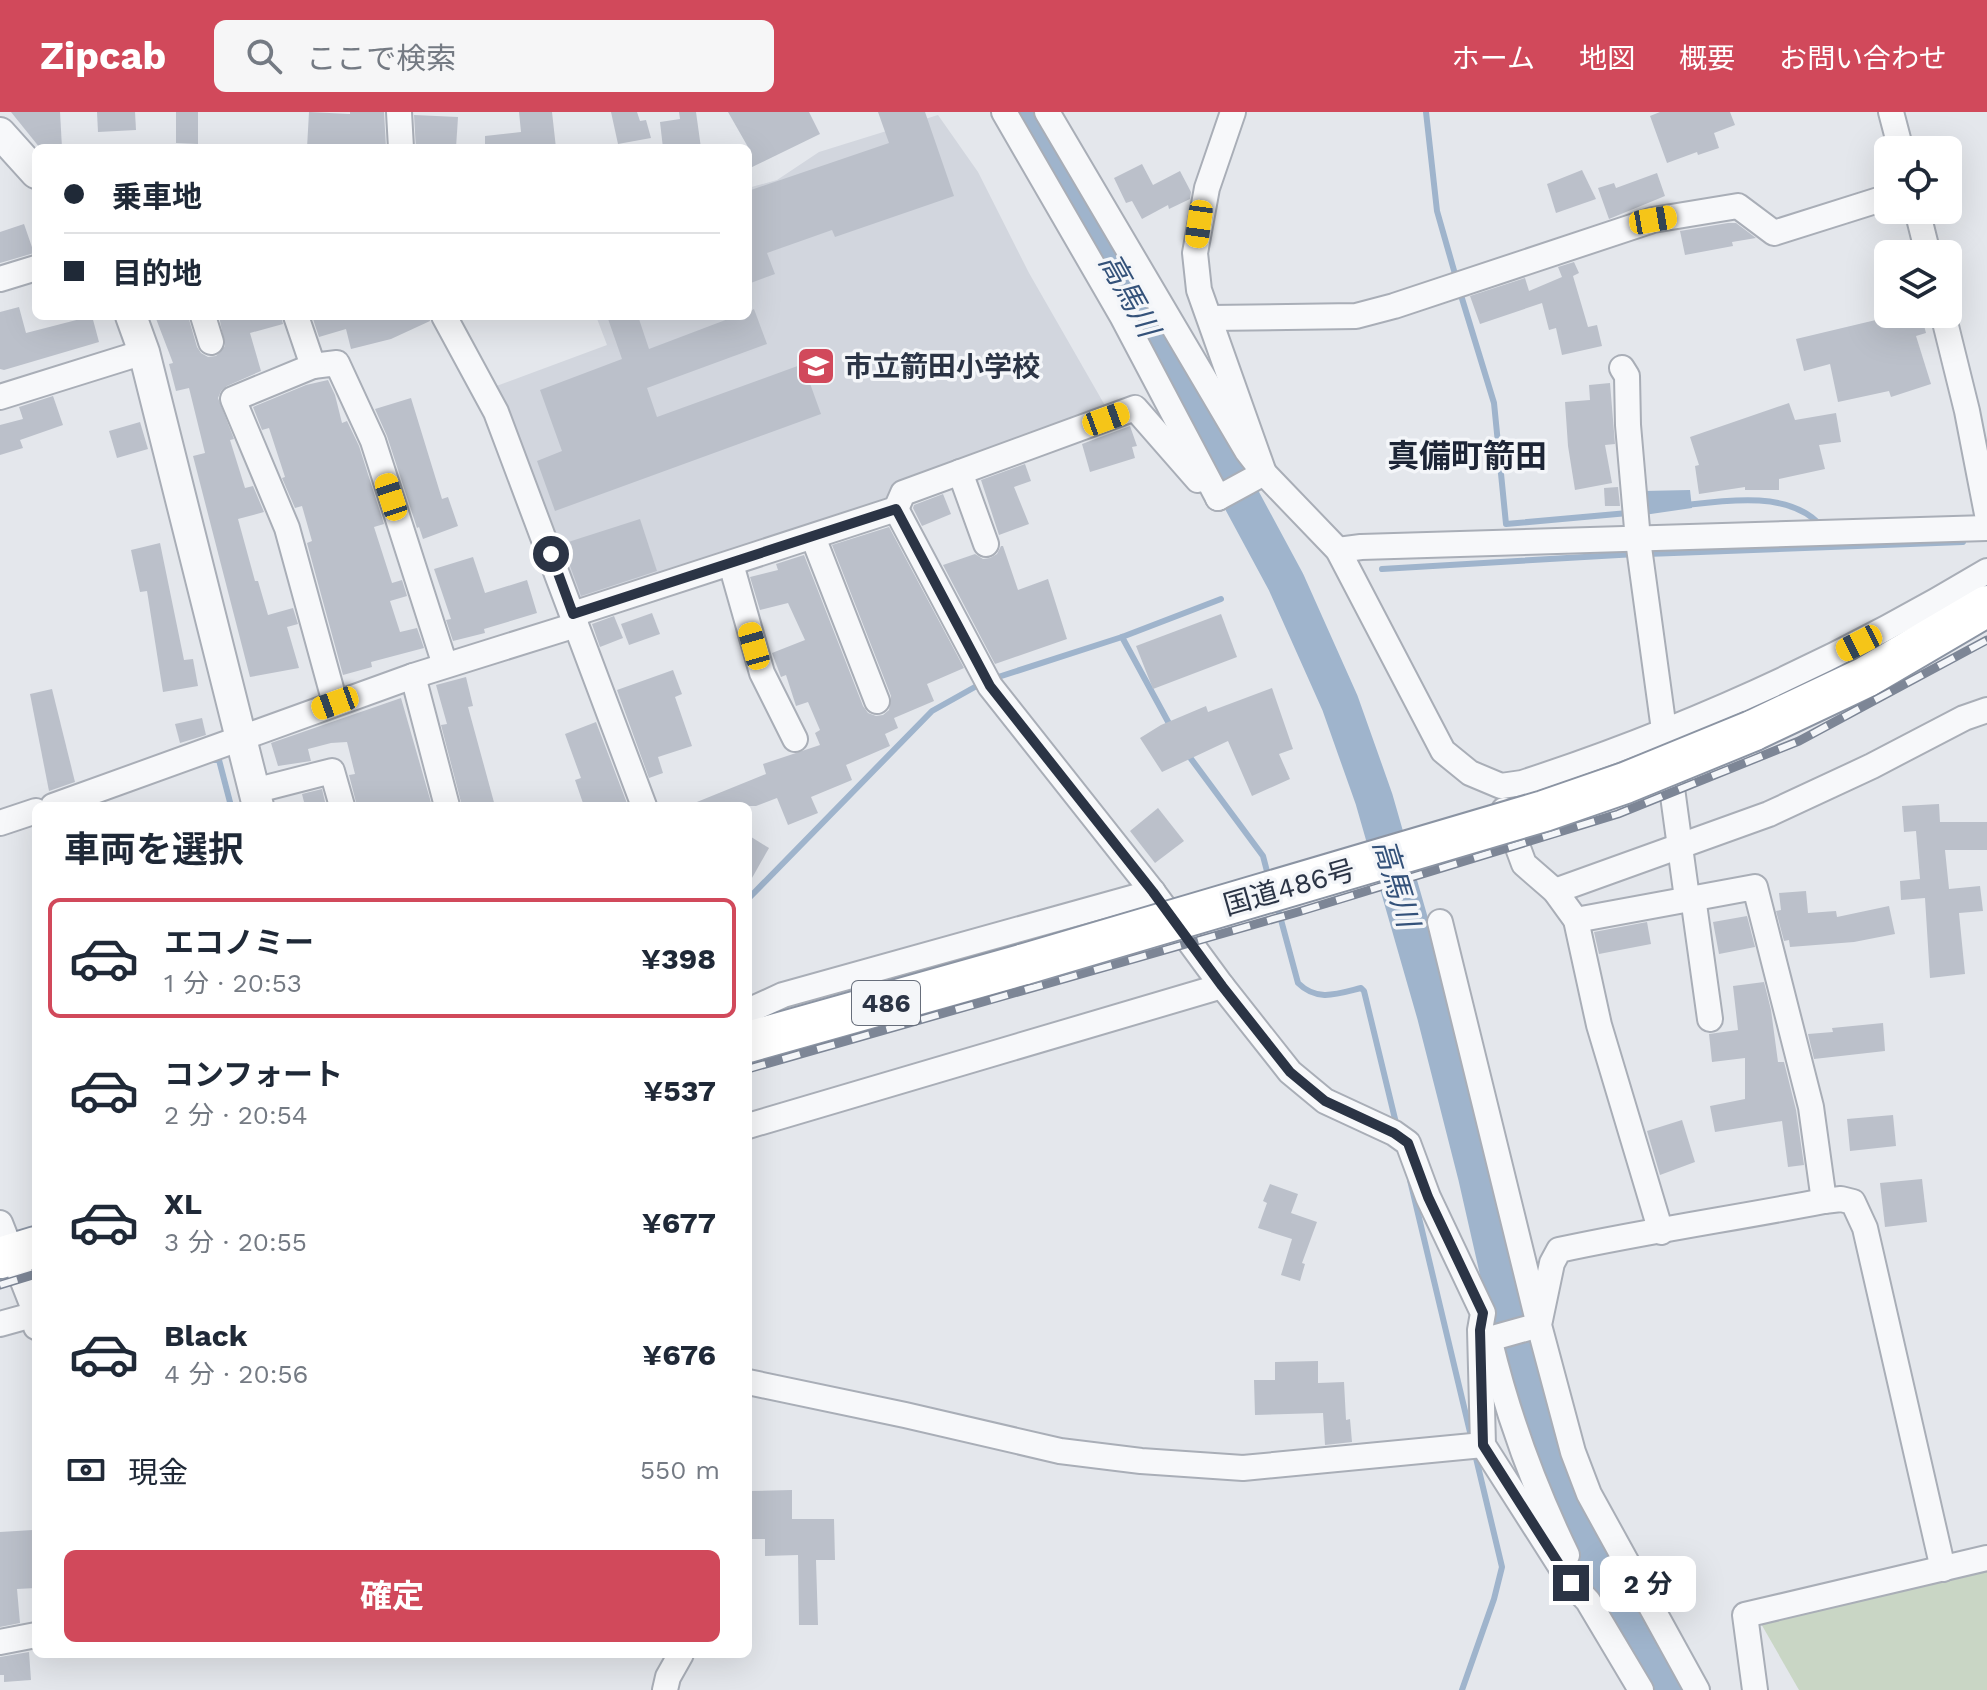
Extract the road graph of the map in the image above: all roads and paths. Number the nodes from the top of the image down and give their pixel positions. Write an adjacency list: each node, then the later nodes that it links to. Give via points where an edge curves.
1 (399, 112): 8 (street)
2 (1004, 112): 26 (street)
3 (1047, 112): 25 (street)
4 (1233, 112): 13 (street, via 1207,188 1195,253 1199,290)
5 (1891, 112): 7 (street)
6 (0, 133): 9 (street)
7 (1897, 136)
8 (401, 144)
9 (32, 169)
10 (1874, 201): 13 (street, via 1774,233 1738,206 1653,220 1356,316)
11 (32, 269): 12 (street)
12 (0, 279)
13 (1210, 318): 25 (street)
14 (132, 320): 20 (street)
15 (204, 320): 19 (street)
16 (297, 320): 21 (street)
17 (446, 320): 37 (street, via 496,412)
18 (1946, 328): 28 (street)
19 (211, 342)
20 (144, 352): 23 (street); 44 (street)
21 (313, 366): 38 (street, via 337,363 373,441); 41 (street, via 233,399 287,528)
22 (1622, 368): 30 (street, via 1627,376)
23 (0, 397)
24 (960, 472): 26 (street, via 1135,408 1206,489); 27 (street, via 903,493); 32 (street)
25 (1259, 476): 26 (street); 33 (street)
26 (1222, 496)
27 (896, 509): 31 (street); 56 (street, via 987,681)
28 (1987, 514)
29 (1987, 528): 30 (street)
30 (1638, 534): 33 (street); 43 (street)
31 (813, 537): 34 (street); 40 (street)
32 (986, 544)
33 (1338, 550): 46 (street, via 1443,751 1470,773)
34 (731, 564): 37 (street); 45 (street, via 762,673)
35 (1987, 571): 43 (street, via 1814,667)
36 (1987, 606): 63 (highway, 国道486号 / 486, bridge, via 1866,677 1625,783)
37 (575, 620): 38 (street); 51 (street)
38 (445, 665): 39 (street)
39 (413, 676): 41 (street); 50 (street)
40 (877, 701)
41 (335, 703): 44 (street)
42 (1987, 710): 54 (street, via 1781,809)
43 (1665, 732): 46 (street); 54 (street)
44 (240, 738): 47 (street); 48 (street)
45 (795, 739)
46 (1501, 786): 55 (street, via 1500,798 1524,864)
47 (256, 798): 49 (street, via 332,771)
48 (64, 802)
49 (341, 802)
50 (446, 802)
51 (643, 802)
52 (32, 812): 53 (street)
53 (0, 823)
54 (1679, 848): 55 (street); 57 (street)
55 (1555, 891): 58 (street)
56 (1153, 892): 60 (street); 61 (street, via 783,995)
57 (1690, 897): 58 (street); 62 (street); 65 (street, via 1755,887 1811,1107)
58 (1576, 920): 66 (street, via 1599,1025)
59 (1440, 922): 72 (street)
60 (1222, 986): 64 (street); 69 (street, via 1290,1072 1325,1101 1408,1143)
61 (752, 1009)
62 (1710, 1019)
63 (752, 1041)
64 (752, 1125)
65 (1824, 1201): 66 (street); 77 (street, via 1853,1202 1865,1228)
66 (1661, 1232): 72 (street, via 1559,1250)
67 (12, 1246): 68 (street)
68 (32, 1308)
69 (1483, 1313): 73 (street); 75 (street)
70 (32, 1319): 71 (street)
71 (0, 1324)
72 (1534, 1327): 73 (street); 84 (street, via 1589,1494)
73 (1494, 1338): 78 (street, via 1511,1418 1532,1479)
74 (752, 1383): 75 (street, via 1060,1451 1141,1461 1243,1468)
75 (1483, 1445): 78 (street, via 1571,1583)
76 (1987, 1558): 77 (street)
77 (1943, 1569): 85 (street, via 1745,1615)
78 (1588, 1601): 83 (street)
79 (32, 1636): 80 (street)
80 (0, 1642)
81 (679, 1658): 82 (street)
82 (665, 1690)
83 (1641, 1690)
84 (1697, 1690)
85 (1755, 1690)

